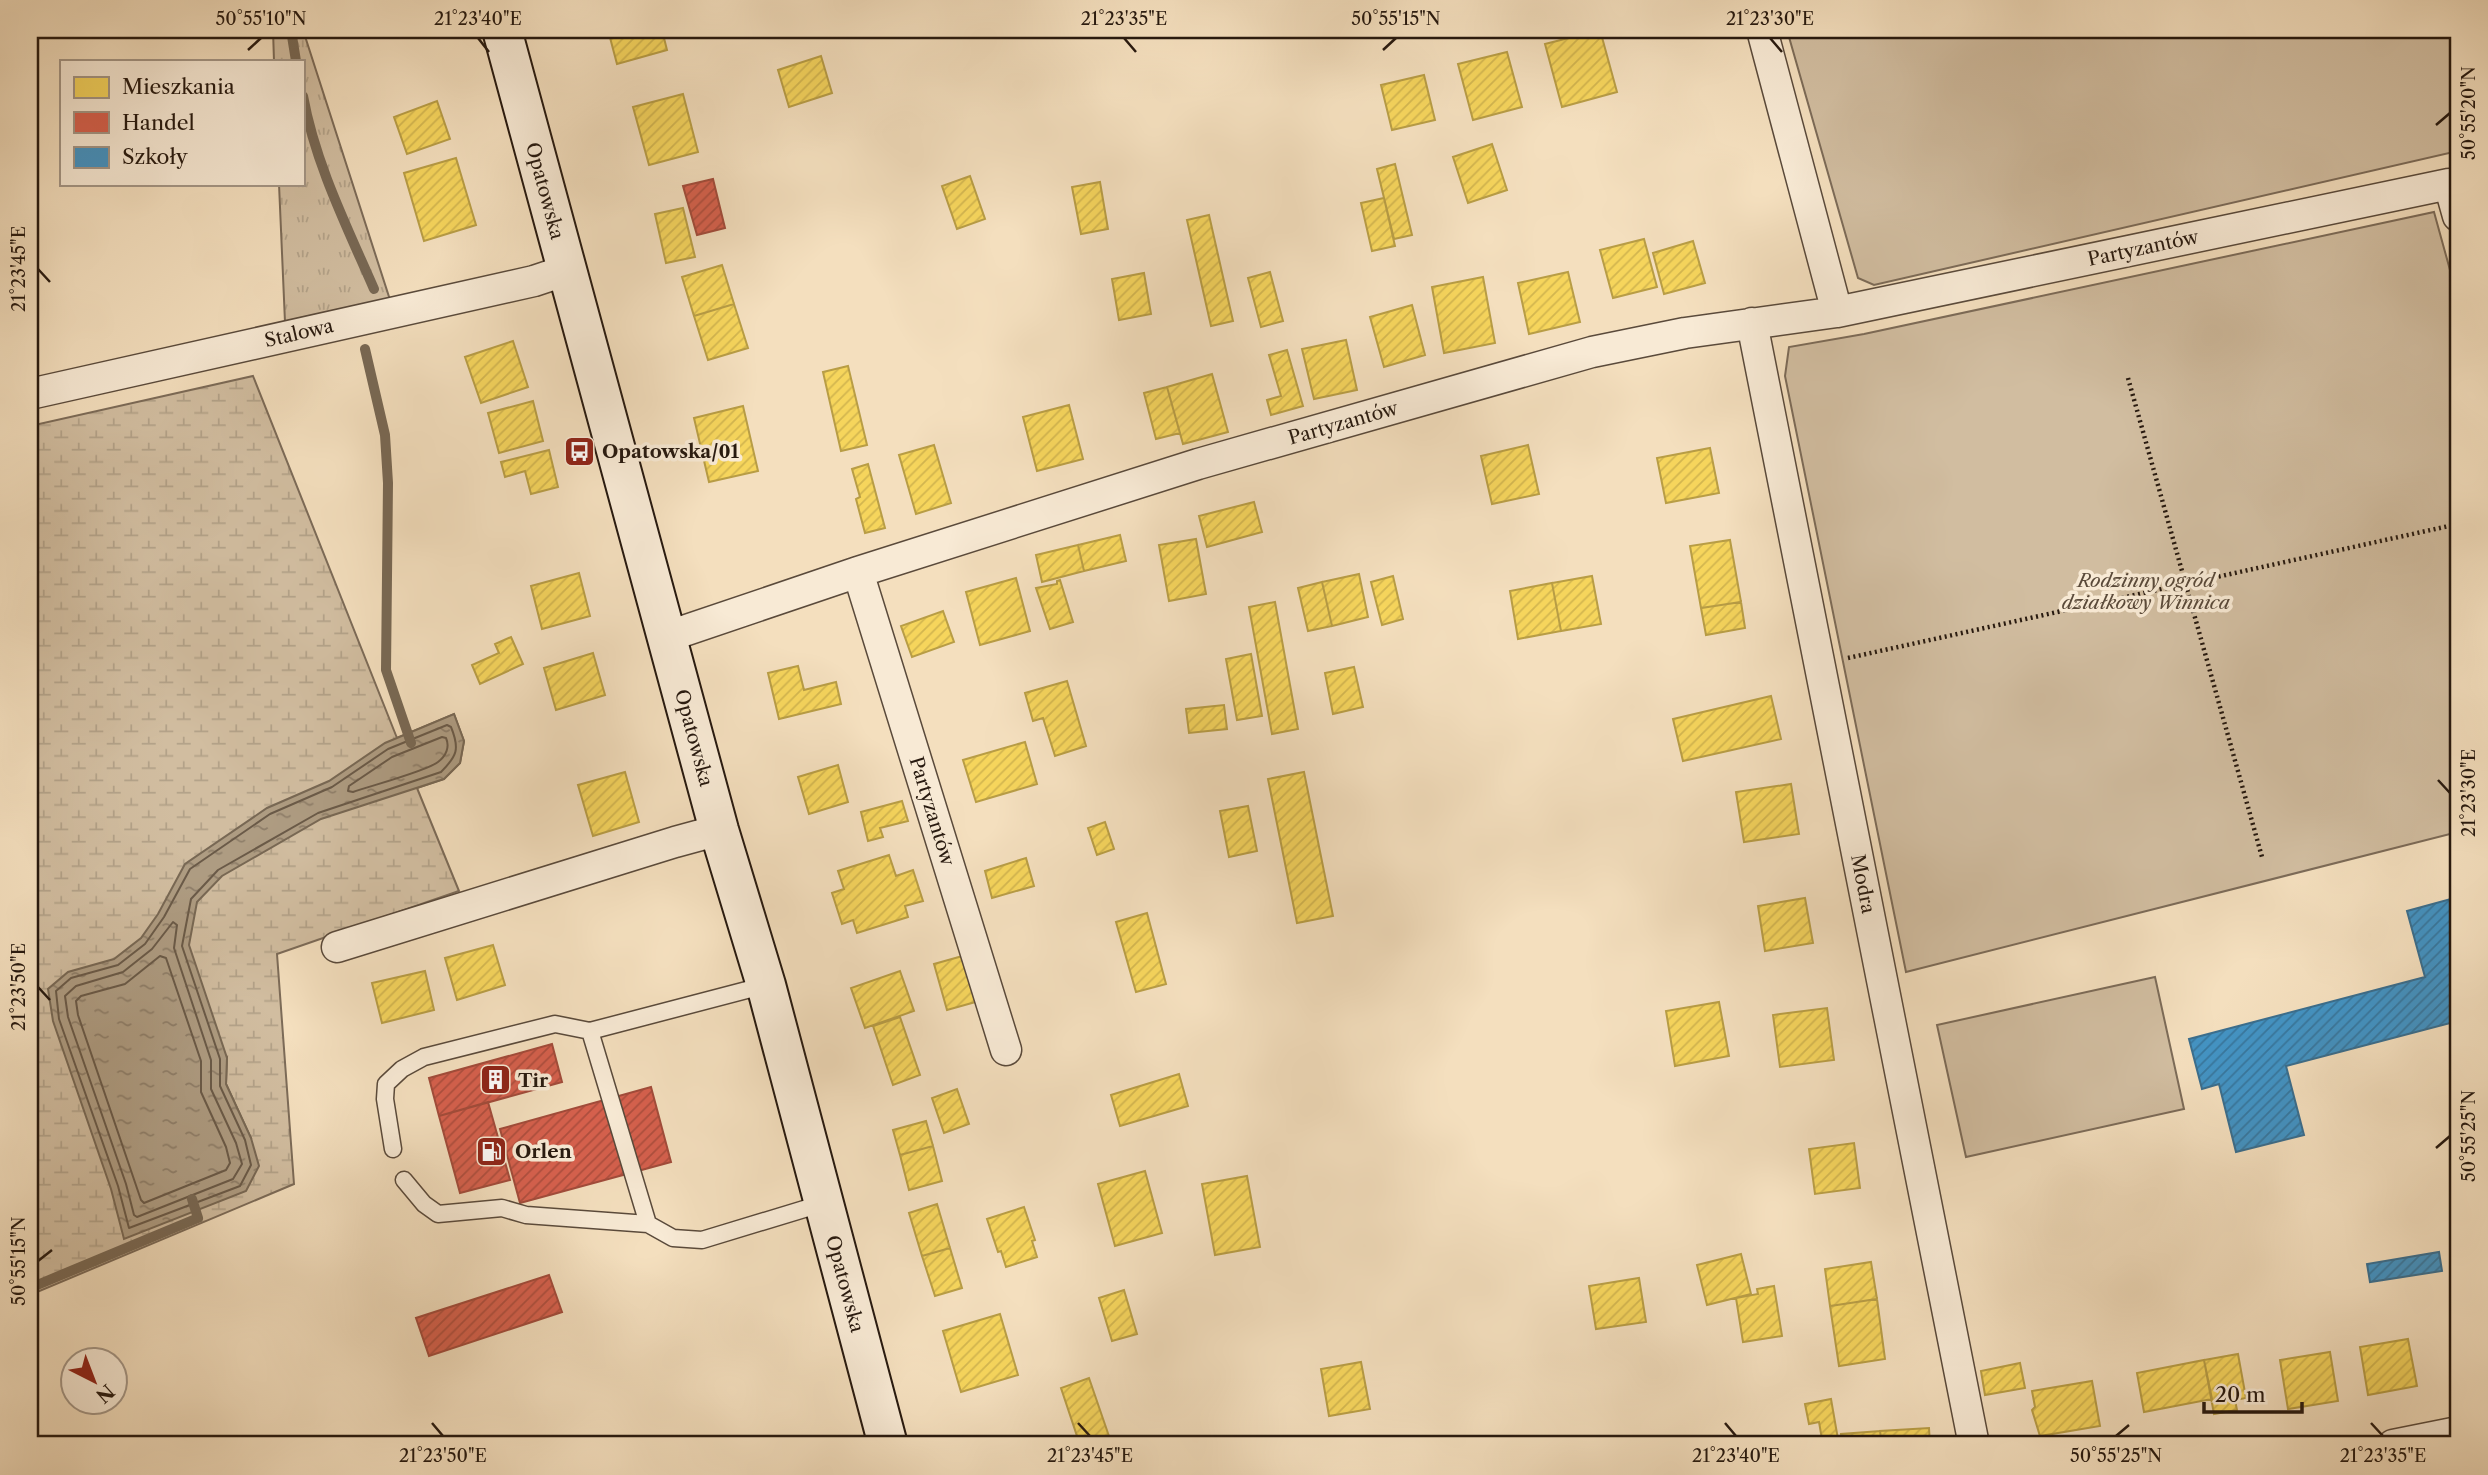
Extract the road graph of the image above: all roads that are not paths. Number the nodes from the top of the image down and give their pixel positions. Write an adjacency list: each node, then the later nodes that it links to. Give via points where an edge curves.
1 (502, 30): 4 (street, Opatowska)
2 (1762, 30): 5 (street)
3 (2458, 216): 5 (street, Partyzantów, via 2449,184)
4 (567, 270): 7 (street, Stalowa); 9 (street, Opatowska)
5 (1837, 312): 6 (street, Partyzantów)
6 (1752, 323): 8 (street, Partyzantów, via 1592,352 1198,464); 21 (street, Modra)
7 (30, 394)
8 (858, 572): 9 (street, Partyzantów); 14 (street, Partyzantów)
9 (666, 636): 10 (street, Opatowska)
10 (719, 830): 11 (street); 12 (street, Opatowska)
11 (337, 947)
12 (766, 985): 13 (lane); 17 (street, Opatowska)
13 (590, 1031): 15 (lane, via 555,1024 424,1057 402,1069 386,1084); 18 (lane)
14 (1006, 1050)
15 (393, 1149)
16 (404, 1180): 18 (lane, via 438,1214 502,1208 526,1215)
17 (824, 1203): 18 (lane, via 702,1240 673,1238); 20 (street, Opatowska)
18 (648, 1224)
19 (2458, 1432): 22 (street)
20 (888, 1445)
21 (1974, 1445)
22 (2393, 1445)

